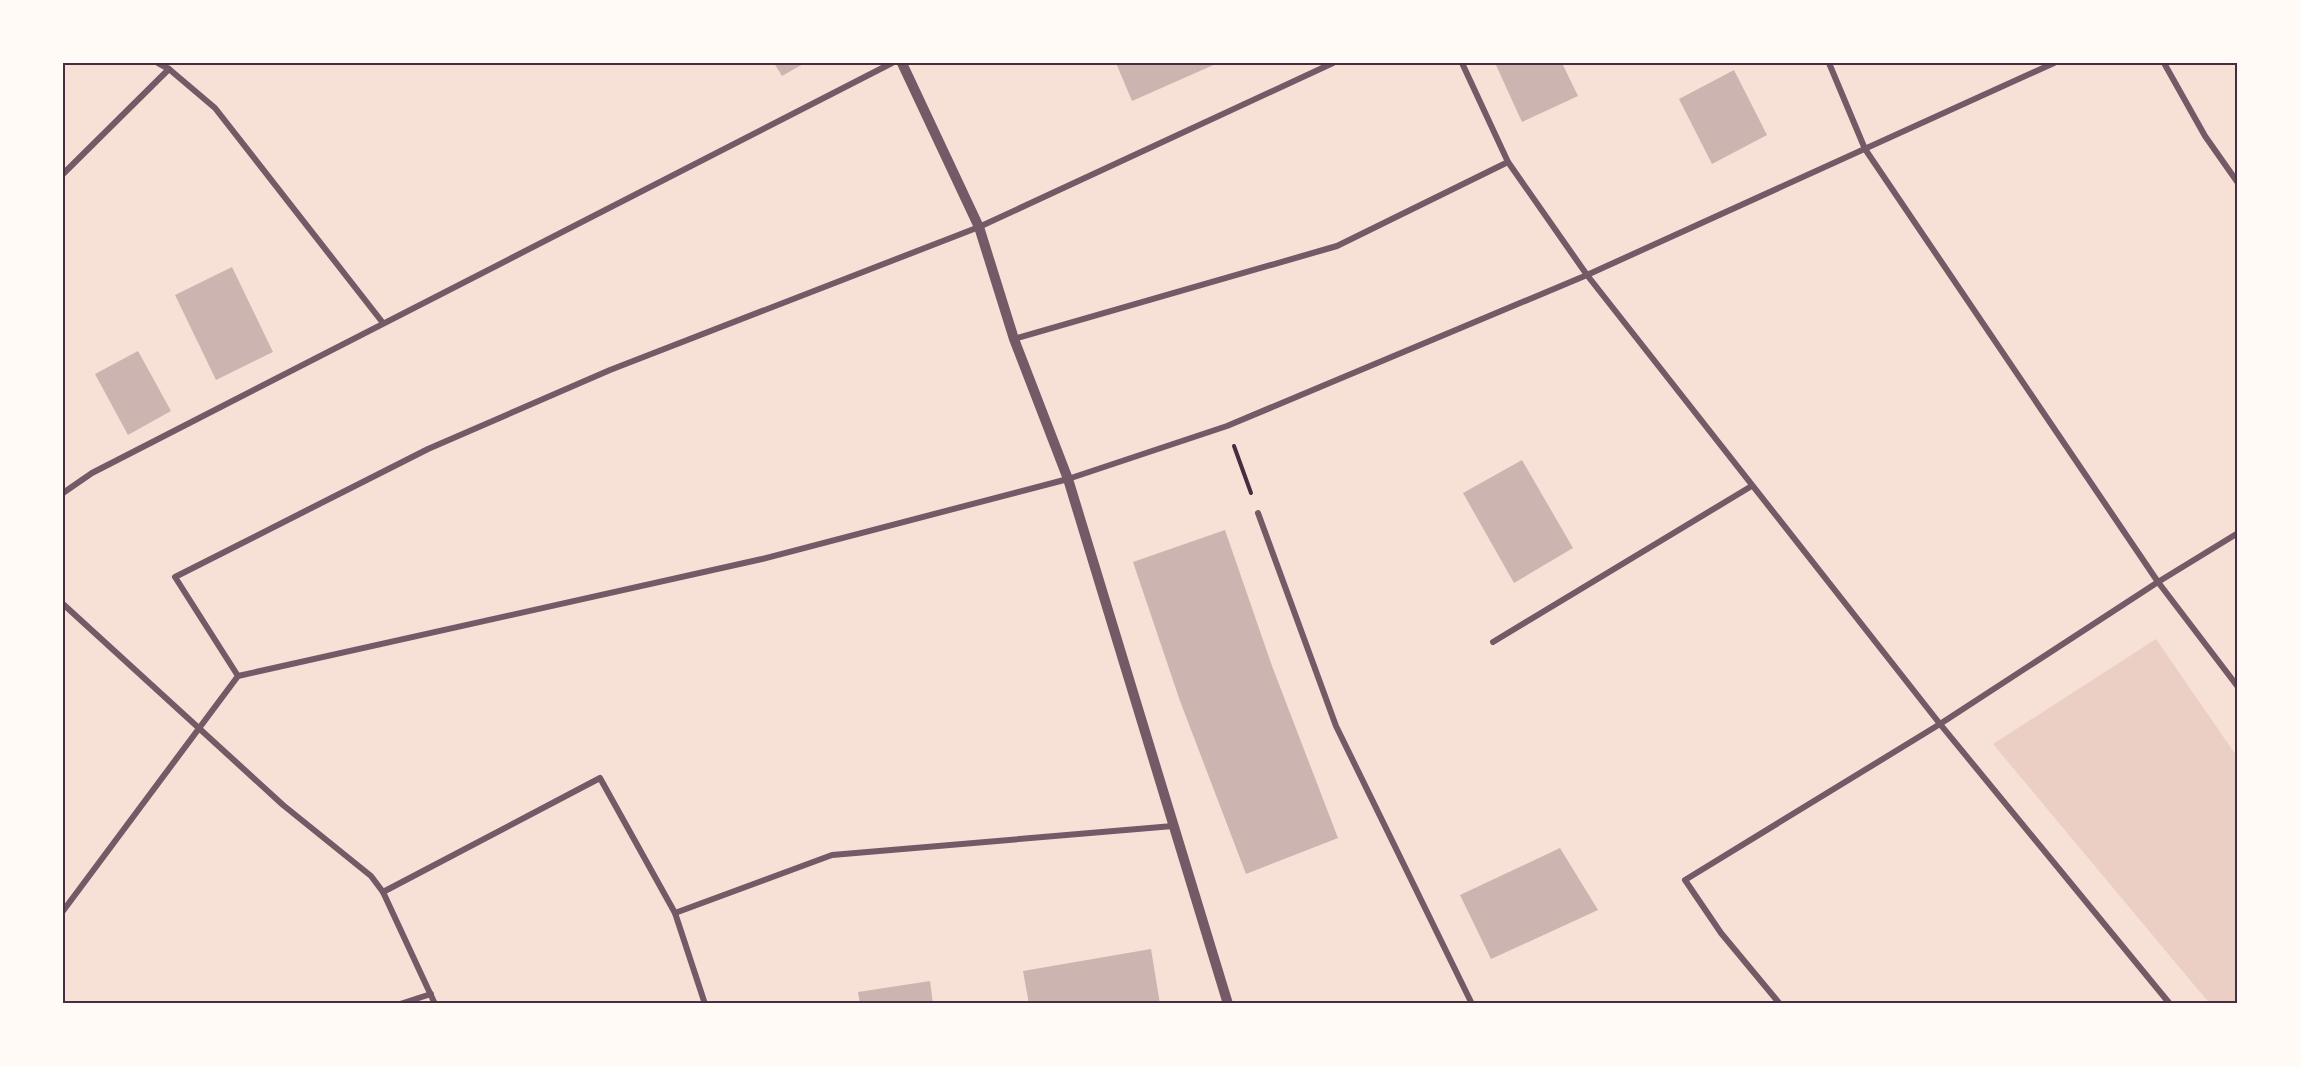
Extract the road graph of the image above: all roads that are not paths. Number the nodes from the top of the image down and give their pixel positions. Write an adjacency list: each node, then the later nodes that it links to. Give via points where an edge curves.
1 (158, 63): 9 (street)
2 (892, 63): 16 (street)
3 (902, 63): 14 (street)
4 (1333, 63): 14 (street)
5 (1462, 63): 11 (street)
6 (1829, 63): 10 (street)
7 (2054, 63): 10 (street)
8 (2164, 63): 13 (street, via 2205,136)
9 (169, 69): 12 (street); 16 (street, via 215,108)
10 (1865, 149): 15 (street); 23 (street)
11 (1508, 162): 15 (street); 17 (street, via 1337,246)
12 (63, 174)
13 (2238, 183)
14 (979, 227): 17 (street); 26 (street, via 567,389 428,449 175,577)
15 (1587, 275): 18 (street, via 1227,426); 19 (street)
16 (383, 323): 20 (street, via 92,473)
17 (1014, 339): 18 (street)
18 (1068, 478): 26 (street, via 762,559); 30 (street)
19 (1750, 487): 25 (street); 28 (street)
20 (63, 493)
21 (1258, 513): 39 (street, via 1336,726)
22 (2238, 533): 23 (street)
23 (2158, 582): 27 (street); 28 (street)
24 (63, 604): 29 (street)
25 (1493, 642)
26 (238, 676): 29 (street)
27 (2238, 687)
28 (1940, 724): 40 (street, via 1685,880 1721,933); 41 (street)
29 (199, 729): 31 (street, via 283,806 371,876); 32 (street)
30 (1173, 826): 33 (street, via 832,855); 38 (street)
31 (383, 892): 33 (street, via 600,778); 34 (street)
32 (63, 911)
33 (675, 913): 37 (street)
34 (431, 994): 35 (street); 36 (street)
35 (400, 1004)
36 (435, 1004)
37 (705, 1004)
38 (1228, 1004)
39 (1472, 1004)
40 (1780, 1004)
41 (2170, 1004)

